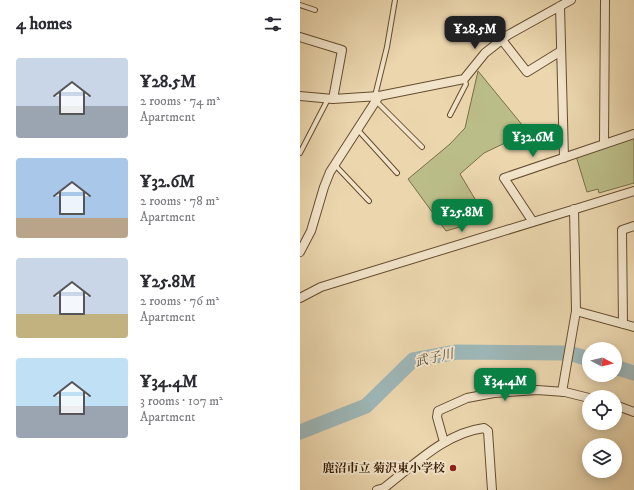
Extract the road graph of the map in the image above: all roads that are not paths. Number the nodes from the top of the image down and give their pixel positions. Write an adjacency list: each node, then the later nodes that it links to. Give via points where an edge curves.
1 (395, 0): 12 (lane)
2 (571, 0): 5 (street)
3 (605, 0): 17 (street)
4 (300, 5): 6 (lane)
5 (560, 6): 8 (street); 9 (street)
6 (315, 10)
7 (300, 38): 13 (street, via 342,50)
8 (502, 40): 9 (street, via 527,72); 10 (street, via 485,53)
9 (561, 51): 20 (street)
10 (464, 78): 12 (street); 14 (lane, via 466,84)
11 (300, 96): 13 (street)
12 (377, 98): 13 (street); 15 (street); 18 (lane)
13 (330, 99): 19 (lane)
14 (450, 115)
15 (358, 130): 21 (street); 22 (lane)
16 (634, 134): 17 (street)
17 (604, 144): 20 (street)
18 (422, 147)
19 (300, 153)
20 (564, 158): 26 (street, via 504,178)
21 (335, 165): 24 (lane); 28 (street, via 324,187 311,232)
22 (397, 173)
23 (634, 191): 25 (street)
24 (369, 201)
25 (574, 209): 26 (street); 30 (street)
26 (533, 222): 29 (street, via 321,286)
27 (634, 226): 31 (street, via 622,230)
28 (300, 252)
29 (300, 298)
30 (576, 311): 31 (street); 33 (street)
31 (622, 324): 32 (street)
32 (634, 327)
33 (562, 392): 34 (street); 37 (street, via 537,390 467,398 438,411 437,417)
34 (582, 396)
35 (622, 408): 36 (street)
36 (634, 412)
37 (444, 442): 38 (street, via 384,488); 39 (street, via 476,429 484,428 488,431)
38 (377, 490)
39 (492, 490)

